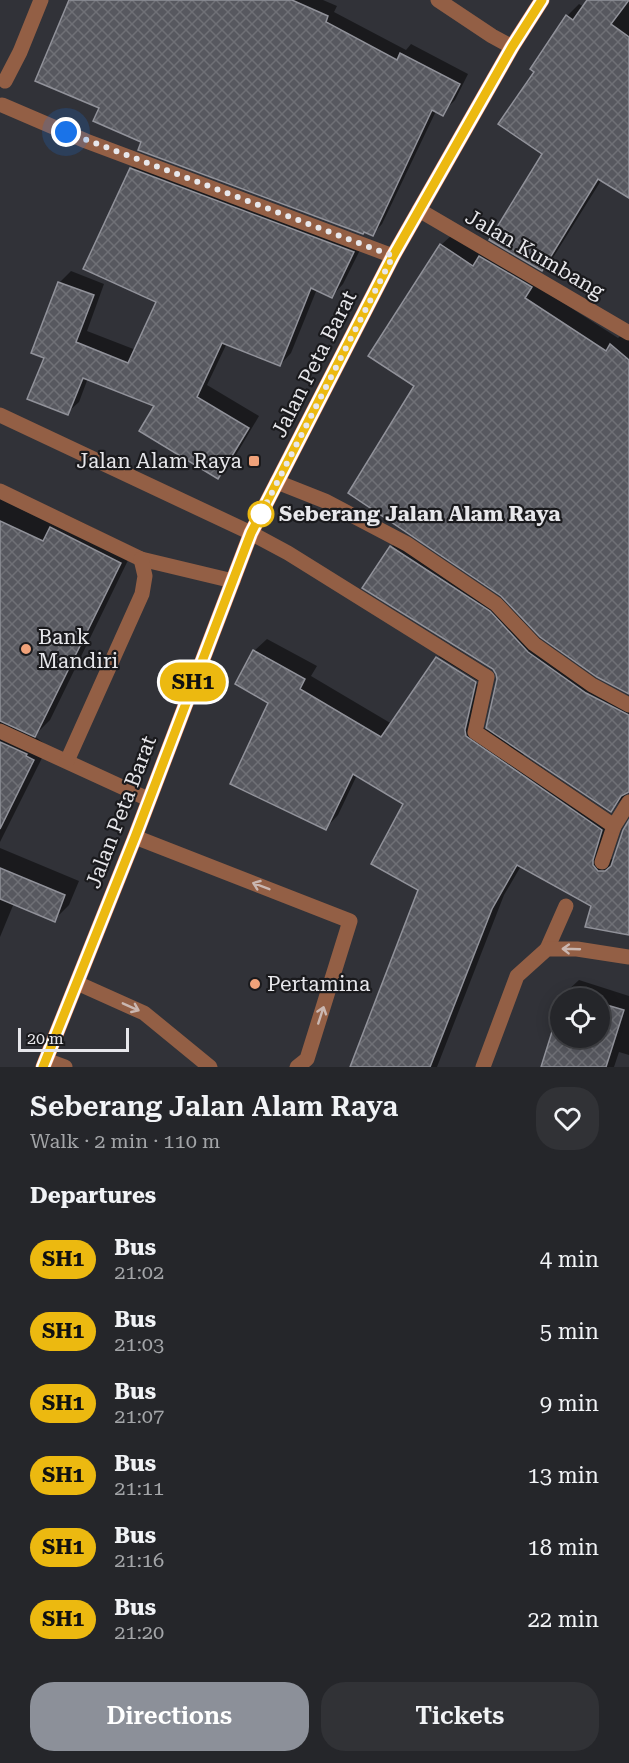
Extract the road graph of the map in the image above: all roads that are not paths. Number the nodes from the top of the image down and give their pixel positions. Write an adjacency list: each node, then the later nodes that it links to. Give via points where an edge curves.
1 (41, 0): 5 (street, via 20,52)
2 (438, 0): 4 (street)
3 (542, 0): 4 (main road, Jalan Peta Barat)
4 (512, 47): 7 (main road, Jalan Peta Barat)
5 (3, 79): 6 (street, via 6,95)
6 (1, 108): 8 (street)
7 (419, 210): 8 (main road, Jalan Peta Barat); 9 (street, Jalan Kumbang)
8 (393, 256): 11 (main road, Jalan Peta Barat)
9 (629, 333)
10 (0, 416): 13 (street)
11 (277, 482): 13 (main road, Jalan Peta Barat); 16 (street, via 325,501 407,544 496,604 534,644 592,685)
12 (0, 490): 14 (street)
13 (251, 533): 15 (main road, Jalan Peta Barat); 21 (street, via 487,676 475,732)
14 (141, 559): 15 (street); 18 (street, via 145,576 142,594)
15 (232, 581): 19 (main road, Jalan Peta Barat)
16 (629, 705)
17 (0, 731): 18 (street)
18 (67, 761): 19 (street)
19 (148, 799): 22 (main road, Jalan Peta Barat)
20 (629, 802): 21 (street)
21 (614, 826): 23 (street)
22 (135, 837): 27 (main road, Jalan Peta Barat); 31 (street, one-way to 22, via 306,1059 351,921)
23 (602, 862)
24 (566, 906): 25 (street)
25 (547, 949): 26 (street, one-way to 25, via 578,949); 32 (street, via 517,976)
26 (629, 957)
27 (77, 983): 28 (main road, Jalan Peta Barat); 30 (street, one-way to 30, via 144,1013)
28 (45, 1064): 29 (street)
29 (65, 1067)
30 (210, 1067)
31 (297, 1067)
32 (483, 1067)

